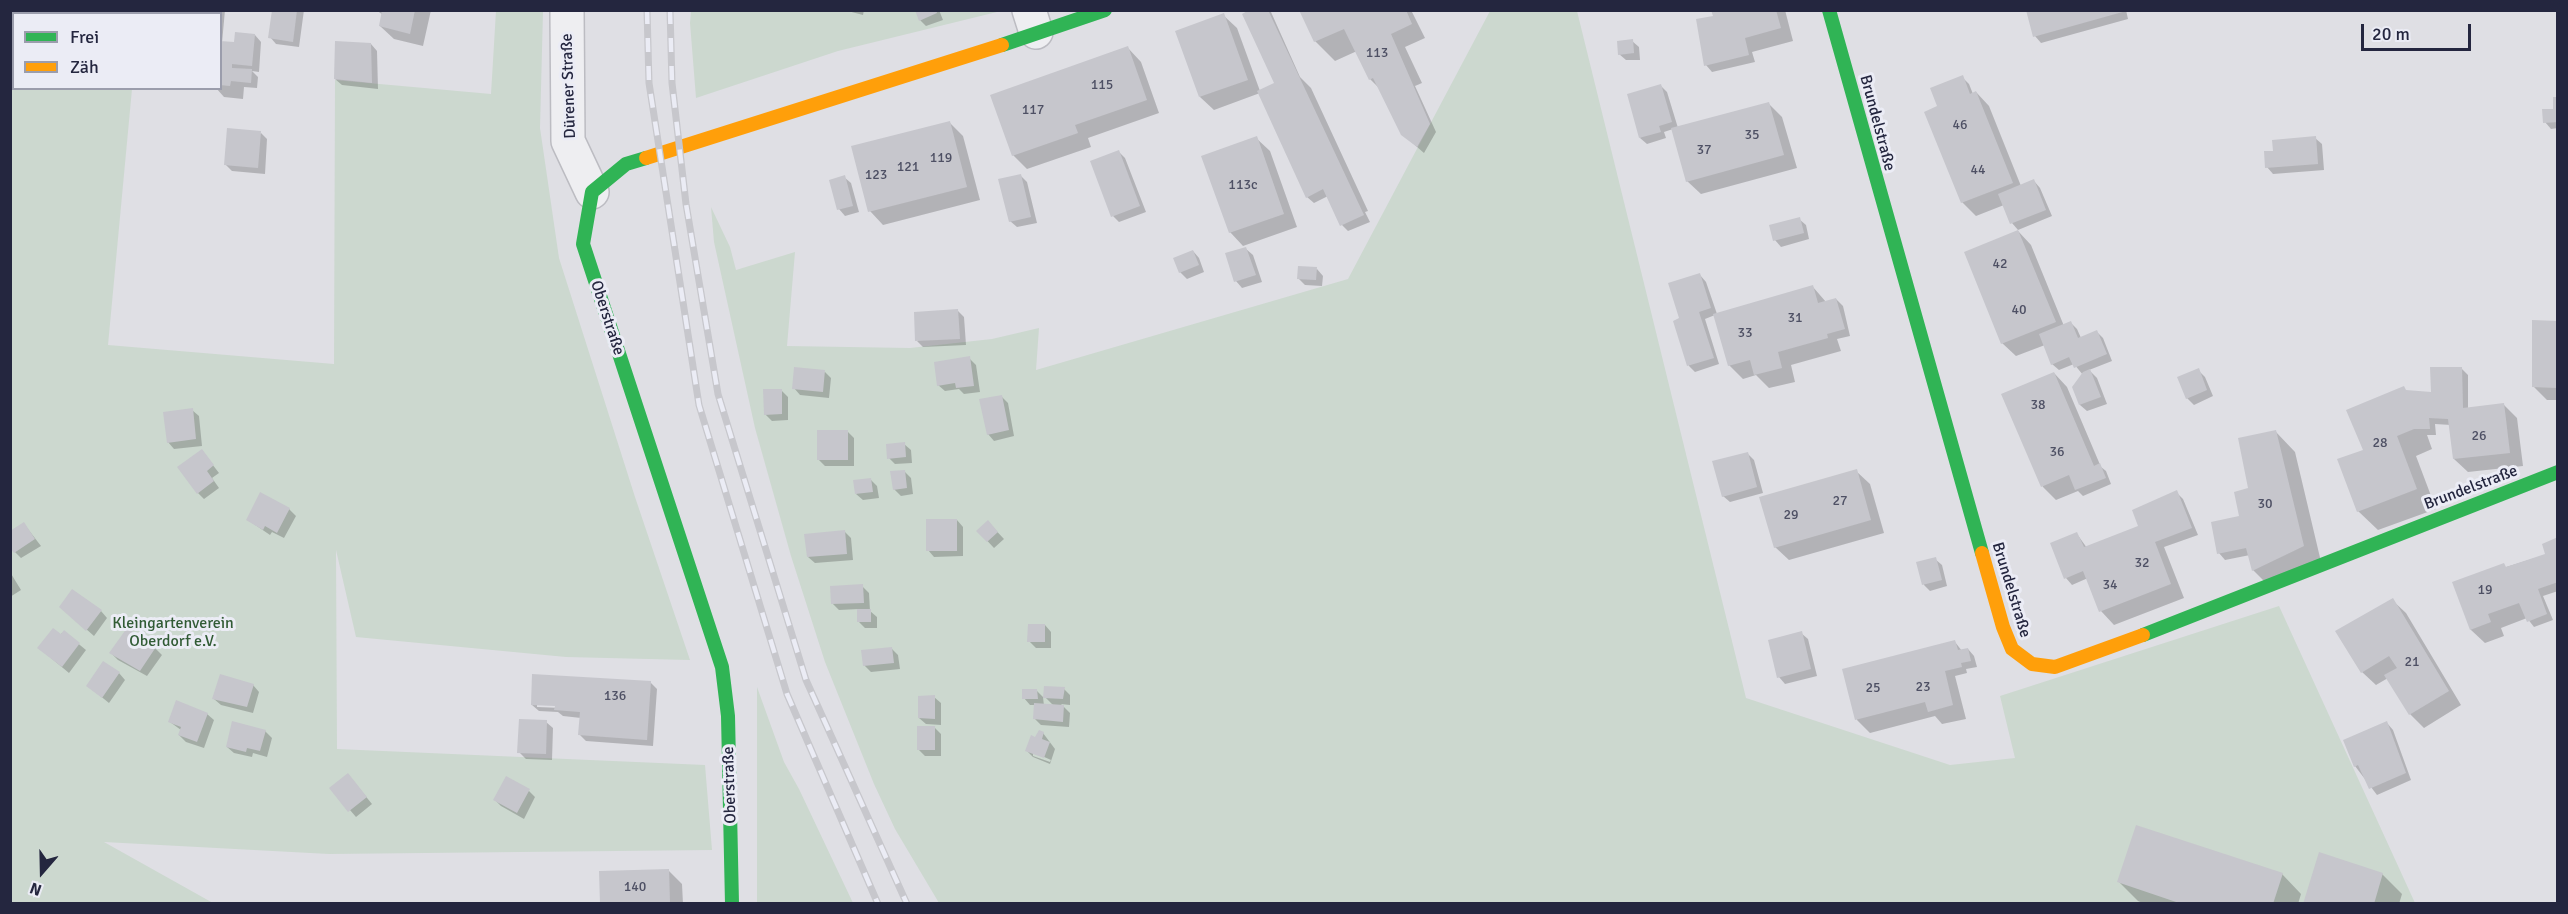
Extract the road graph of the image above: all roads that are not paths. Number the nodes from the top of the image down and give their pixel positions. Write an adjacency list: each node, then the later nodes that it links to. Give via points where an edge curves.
1 (567, 10): 5 (street, Dürener Straße, via 568,141)
2 (1105, 10): 4 (street)
3 (1829, 10): 6 (street, Brundelstraße, via 2003,627 2012,649 2032,664 2055,667 2079,660)
4 (1032, 21): 5 (street, via 960,59 626,164)
5 (592, 192): 7 (street, Oberstraße, via 583,244 722,667 728,726)
6 (2558, 472)
7 (732, 903)

